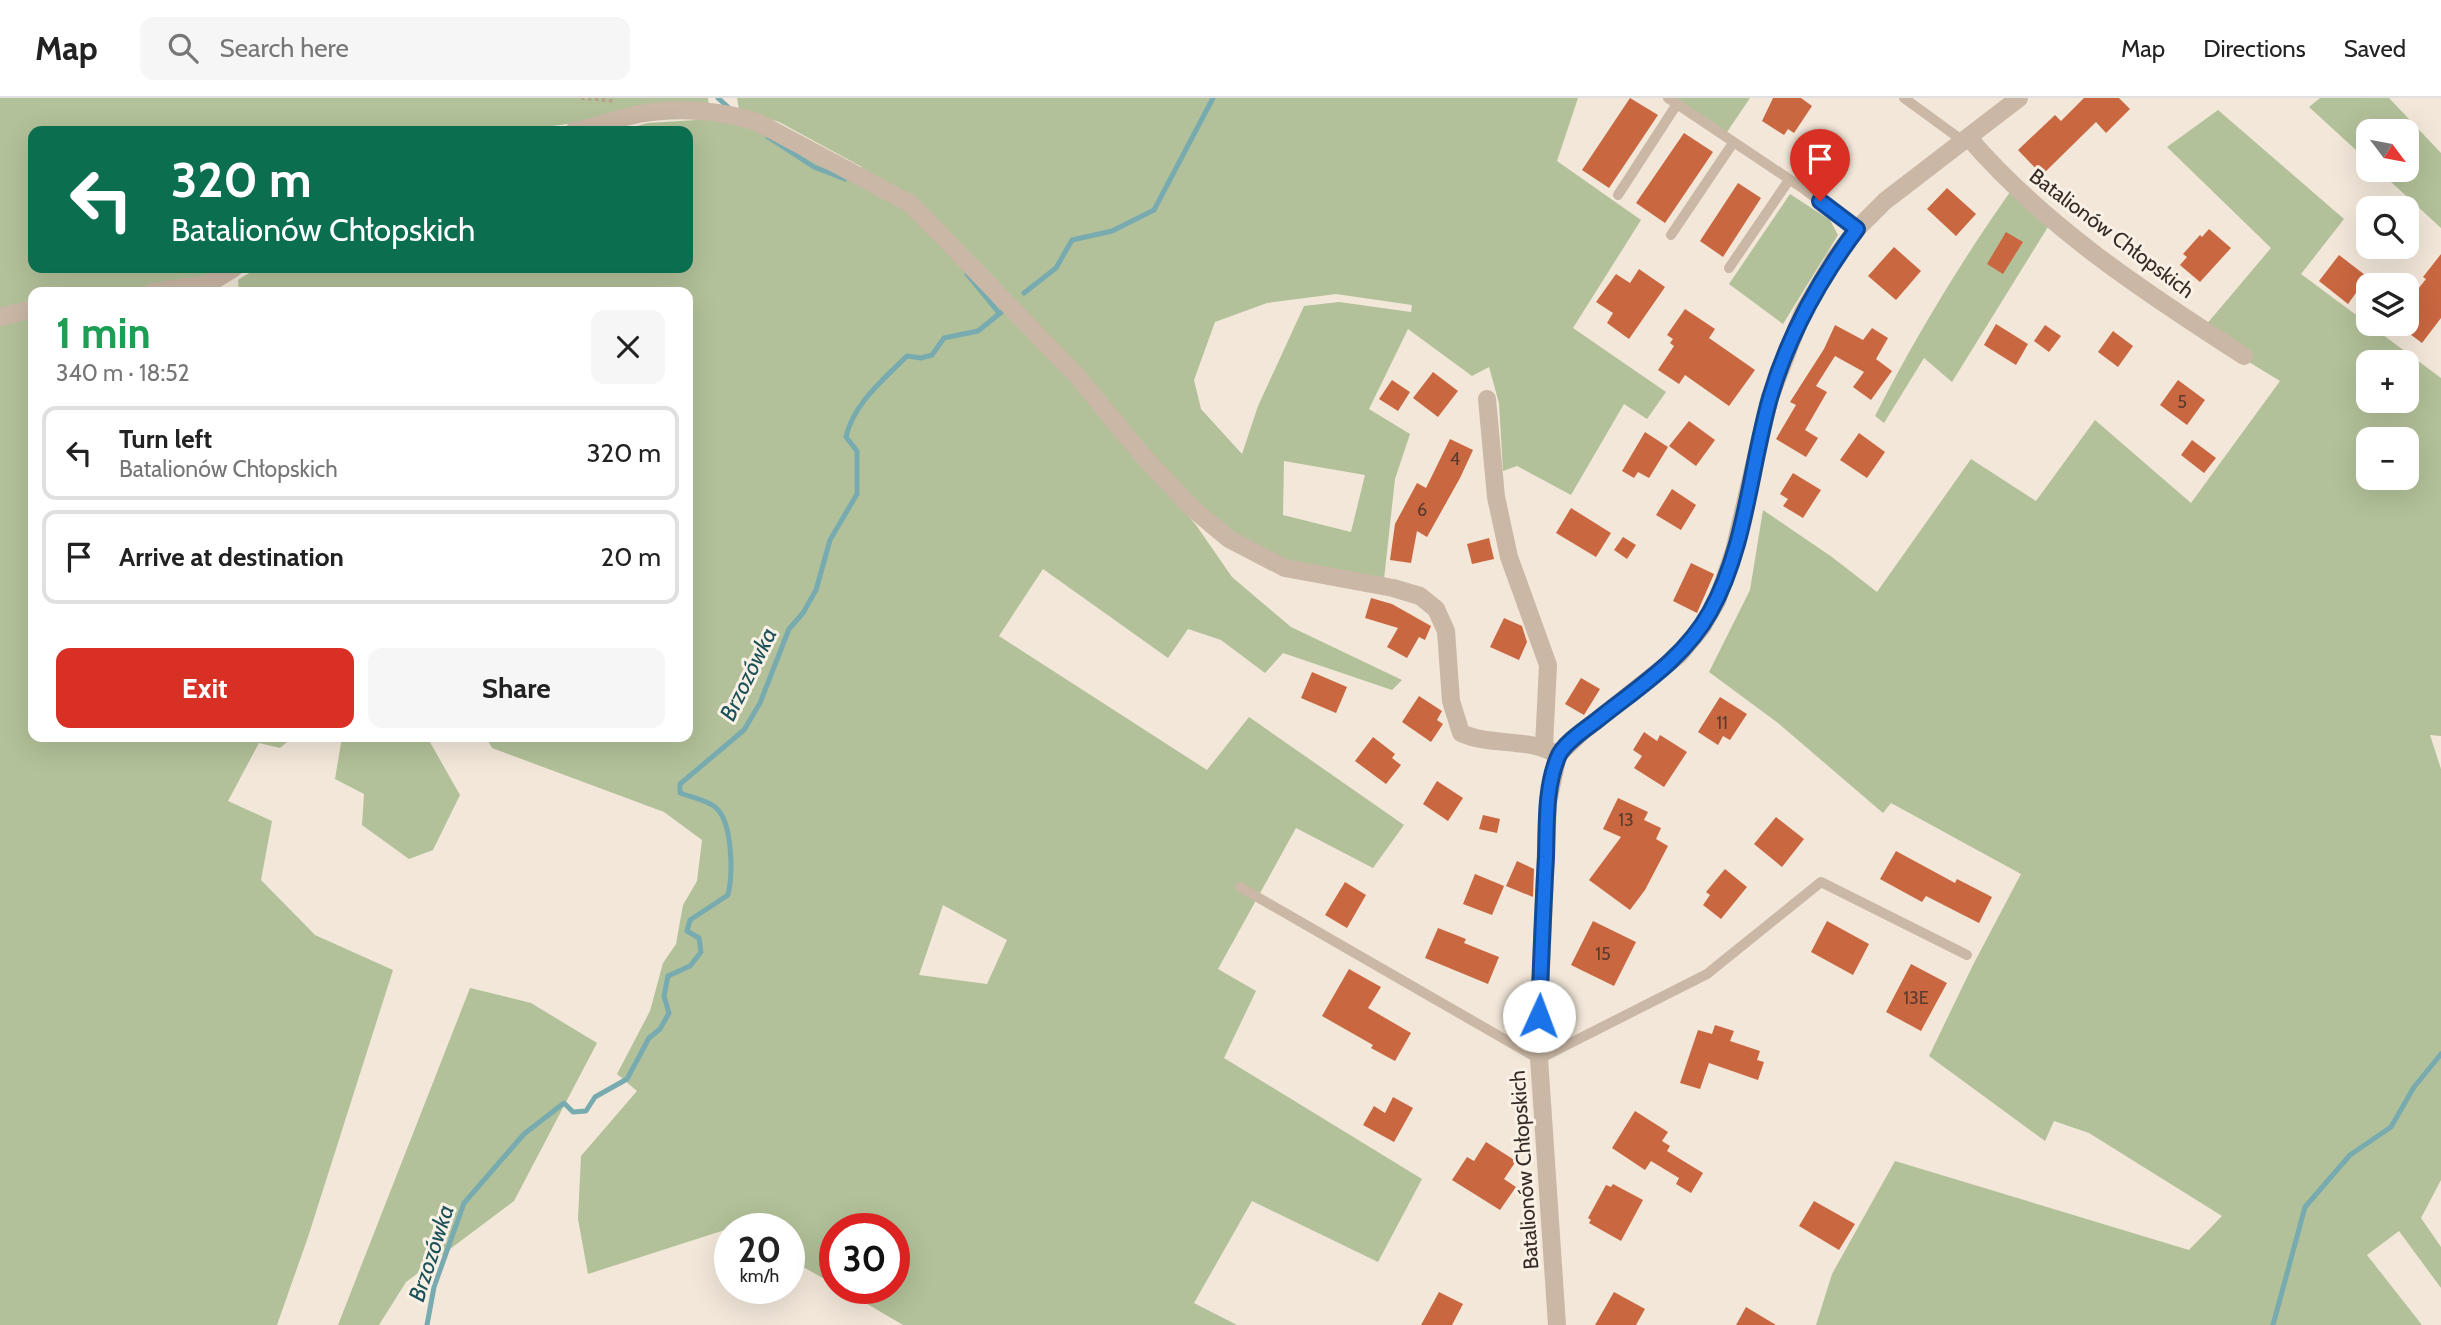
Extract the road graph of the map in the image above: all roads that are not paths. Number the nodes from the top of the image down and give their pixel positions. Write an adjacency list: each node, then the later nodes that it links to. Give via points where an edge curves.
1 (1904, 98): 5 (lane, Batalionów Chłopskich)
2 (2019, 98): 5 (street)
3 (1672, 101): 6 (lane); 8 (lane)
4 (594, 126): 18 (street, via 639,114 676,111 736,115 911,204 1078,377 1192,508 1229,539 1285,568 1420,596 1436,609 1446,631 1451,701 1461,733 1478,740)
5 (1966, 139): 9 (street, via 1885,201); 16 (street, Batalionów Chłopskich, via 2048,217 2143,289)
6 (1733, 143): 7 (lane); 10 (lane)
7 (1789, 180): 9 (lane); 11 (lane)
8 (1618, 195)
9 (1857, 229): 18 (street, via 1803,312 1784,358 1717,601 1679,655)
10 (1671, 235)
11 (1729, 268)
12 (226, 273): 13 (street, via 208,284)
13 (187, 287)
14 (28, 310): 15 (street)
15 (0, 317)
16 (2244, 356)
17 (1488, 400): 18 (street, Batalionów Chłopskich, via 1496,497 1509,557 1548,665)
18 (1551, 751): 21 (street, Batalionów Chłopskich)
19 (1240, 887): 21 (lane)
20 (1967, 956): 21 (lane, via 1821,882 1707,974)
21 (1539, 1059): 22 (street, Batalionów Chłopskich)
22 (1557, 1325)

